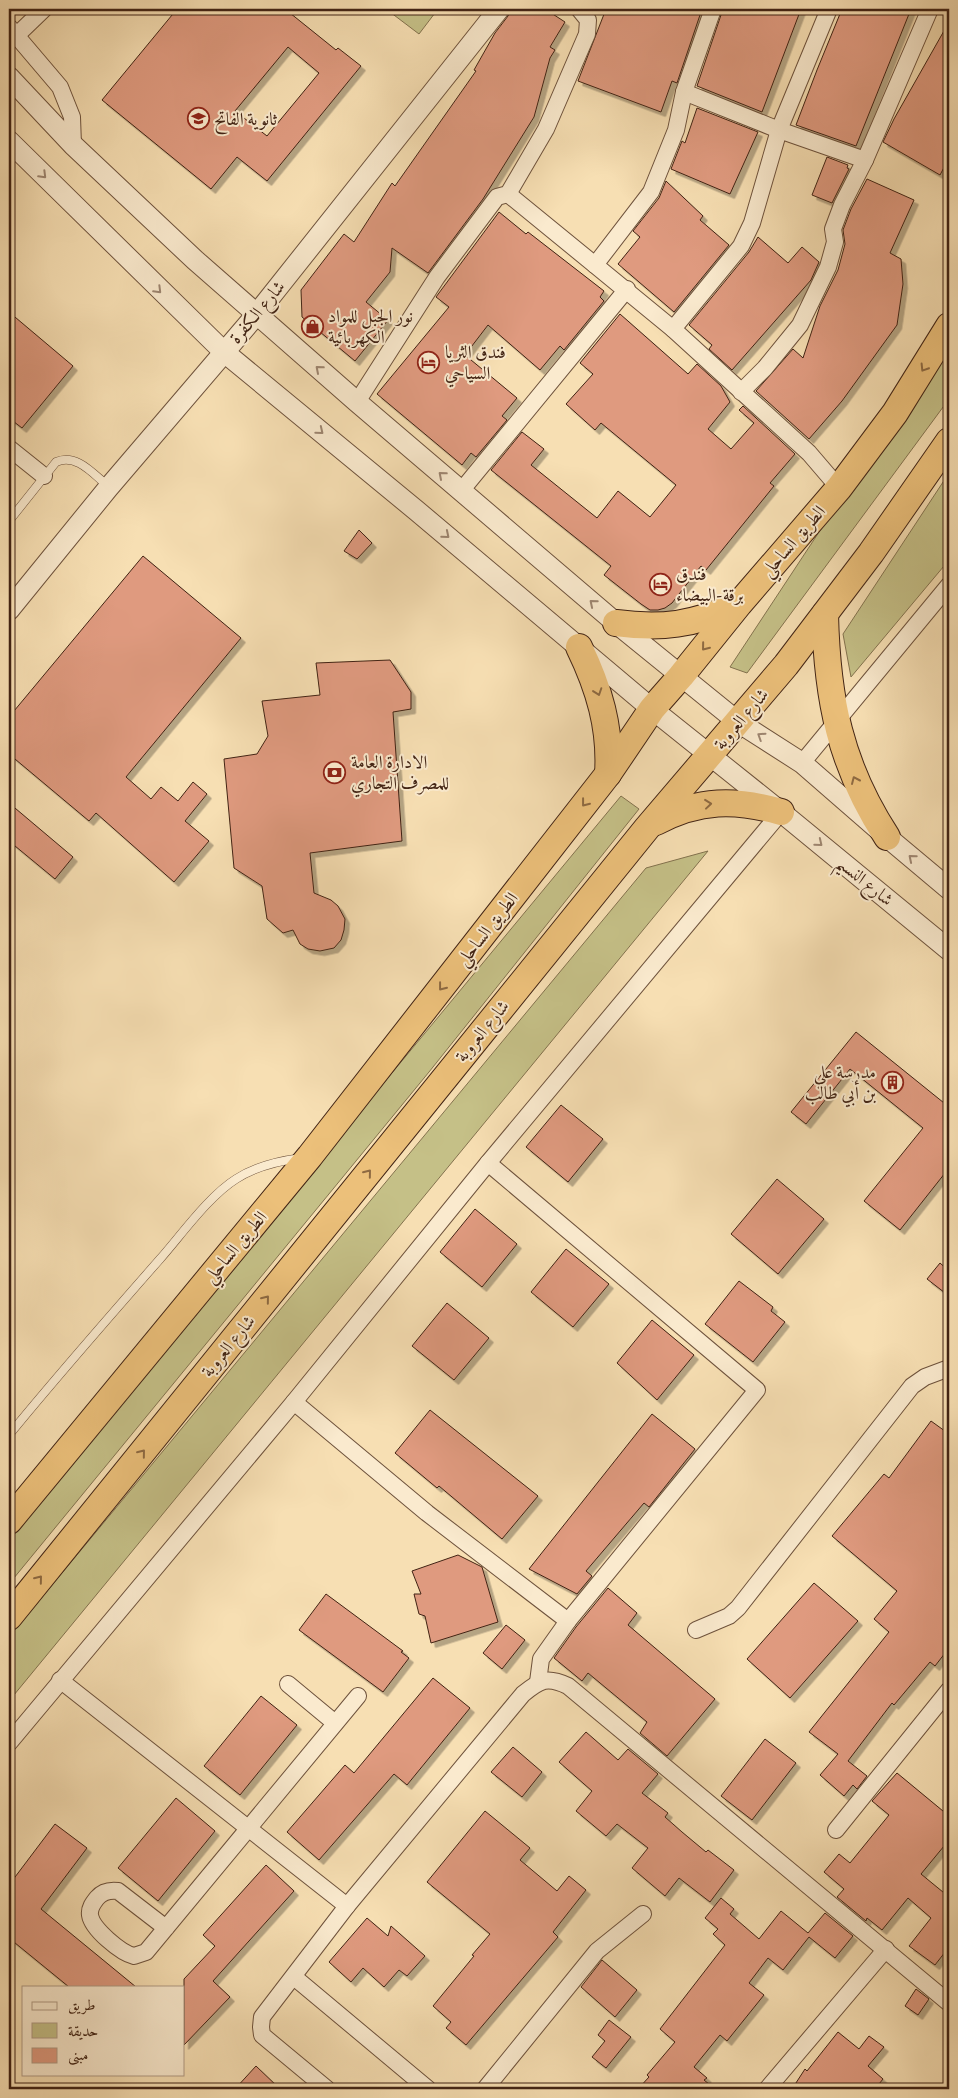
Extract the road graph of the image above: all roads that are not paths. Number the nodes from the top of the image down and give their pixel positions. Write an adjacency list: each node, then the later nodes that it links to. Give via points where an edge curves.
1 (44, 9): 7 (street)
2 (499, 9): 17 (street, شارع الكفرة)
3 (579, 9): 14 (street, via 588,20 587,34 546,129)
4 (713, 9): 9 (street)
5 (829, 9): 10 (street)
6 (930, 9): 13 (street)
7 (13, 31): 12 (street, via 60,87 72,117)
8 (9, 78): 12 (street)
9 (684, 92): 10 (street); 15 (street, via 676,130 651,192)
10 (779, 130): 13 (street); 19 (street, via 752,223 741,246)
11 (10, 145): 20 (street, شارع النسيم, one-way to 20)
12 (73, 145): 17 (street)
13 (865, 160): 21 (street, via 833,229 835,242 828,267 800,325)
14 (508, 194): 15 (street); 22 (street, via 497,197 437,277)
15 (595, 264): 16 (street)
16 (627, 289): 19 (street); 28 (street)
17 (256, 315): 20 (street, شارع الكفرة); 22 (street, one-way to 17)
18 (949, 326): 27 (highway, الطريق الساحلي, one-way to 27, via 896,414)
19 (672, 329): 21 (street)
20 (224, 352): 26 (street, شارع الكفرة); 35 (street, شارع النسيم, one-way to 35)
21 (741, 392): 27 (street, via 809,452)
22 (357, 402): 28 (street, one-way to 22)
23 (949, 441): 33 (highway, شارع العروبة)
24 (9, 448): 25 (street)
25 (44, 476): 26 (lane, via 56,462 72,459); 29 (lane)
26 (109, 487): 32 (street, شارع الكفرة)
27 (839, 488): 31 (highway, الطريق الساحلي)
28 (462, 491): 34 (street, one-way to 28)
29 (9, 521)
30 (949, 585): 38 (street)
31 (739, 604): 34 (highway, via 692,622 666,626); 36 (highway, الطريق الساحلي, one-way to 36)
32 (9, 610)
33 (825, 614): 38 (highway, via 828,671); 39 (highway, شارع العروبة)
34 (616, 623): 36 (street)
35 (579, 648): 37 (street, شارع النسيم); 42 (highway, one-way to 42, via 591,673 607,726)
36 (681, 676): 37 (highway, الطريق الساحلي); 39 (street)
37 (652, 709): 40 (street, شارع النسيم); 42 (highway, الطريق الساحلي)
38 (836, 721): 41 (street); 45 (highway, one-way to 38, via 852,774)
39 (738, 722): 40 (highway, شارع العروبة); 41 (street, one-way to 39)
40 (711, 755): 43 (street, شارع النسيم); 44 (highway, شارع العروبة)
41 (802, 763): 45 (street)
42 (608, 774): 48 (highway, الطريق الساحلي, one-way to 48)
43 (782, 812): 44 (highway, one-way to 43, via 671,814 708,804 754,805); 47 (street, شارع النسيم, one-way to 47); 49 (street)
44 (647, 828): 54 (highway, شارع العروبة, one-way to 44)
45 (887, 837): 46 (street, one-way to 45)
46 (949, 889)
47 (949, 950)
48 (310, 1156): 52 (lane, via 272,1162 254,1169 235,1179 208,1204); 53 (highway, الطريق الساحلي)
49 (488, 1163): 51 (street); 55 (street, via 756,1390)
50 (949, 1368): 56 (street, via 912,1386 738,1608 729,1616)
51 (294, 1402): 55 (street, via 427,1513); 57 (street)
52 (9, 1435)
53 (9, 1521)
54 (9, 1617)
55 (568, 1621): 58 (street, via 542,1659)
56 (696, 1630)
57 (60, 1680): 63 (street); 64 (street)
58 (538, 1682): 66 (street, via 523,1694); 69 (street, via 554,1680 568,1686)
59 (288, 1684): 62 (street)
60 (949, 1690): 65 (street)
61 (358, 1696): 62 (street)
62 (334, 1722): 64 (street)
63 (9, 1743)
64 (247, 1827): 66 (street); 68 (street)
65 (836, 1830)
66 (347, 1906): 70 (street)
67 (643, 1914): 74 (street, via 597,1951)
68 (166, 1928): 68 (street, via 118,1891 105,1892 91,1906 94,1925 134,1956 146,1952)
69 (886, 1949): 71 (street); 75 (street)
70 (294, 1977): 72 (street, via 262,2017 262,2035); 73 (street)
71 (949, 2003)
72 (327, 2089)
73 (428, 2089)
74 (485, 2089)
75 (767, 2089)

